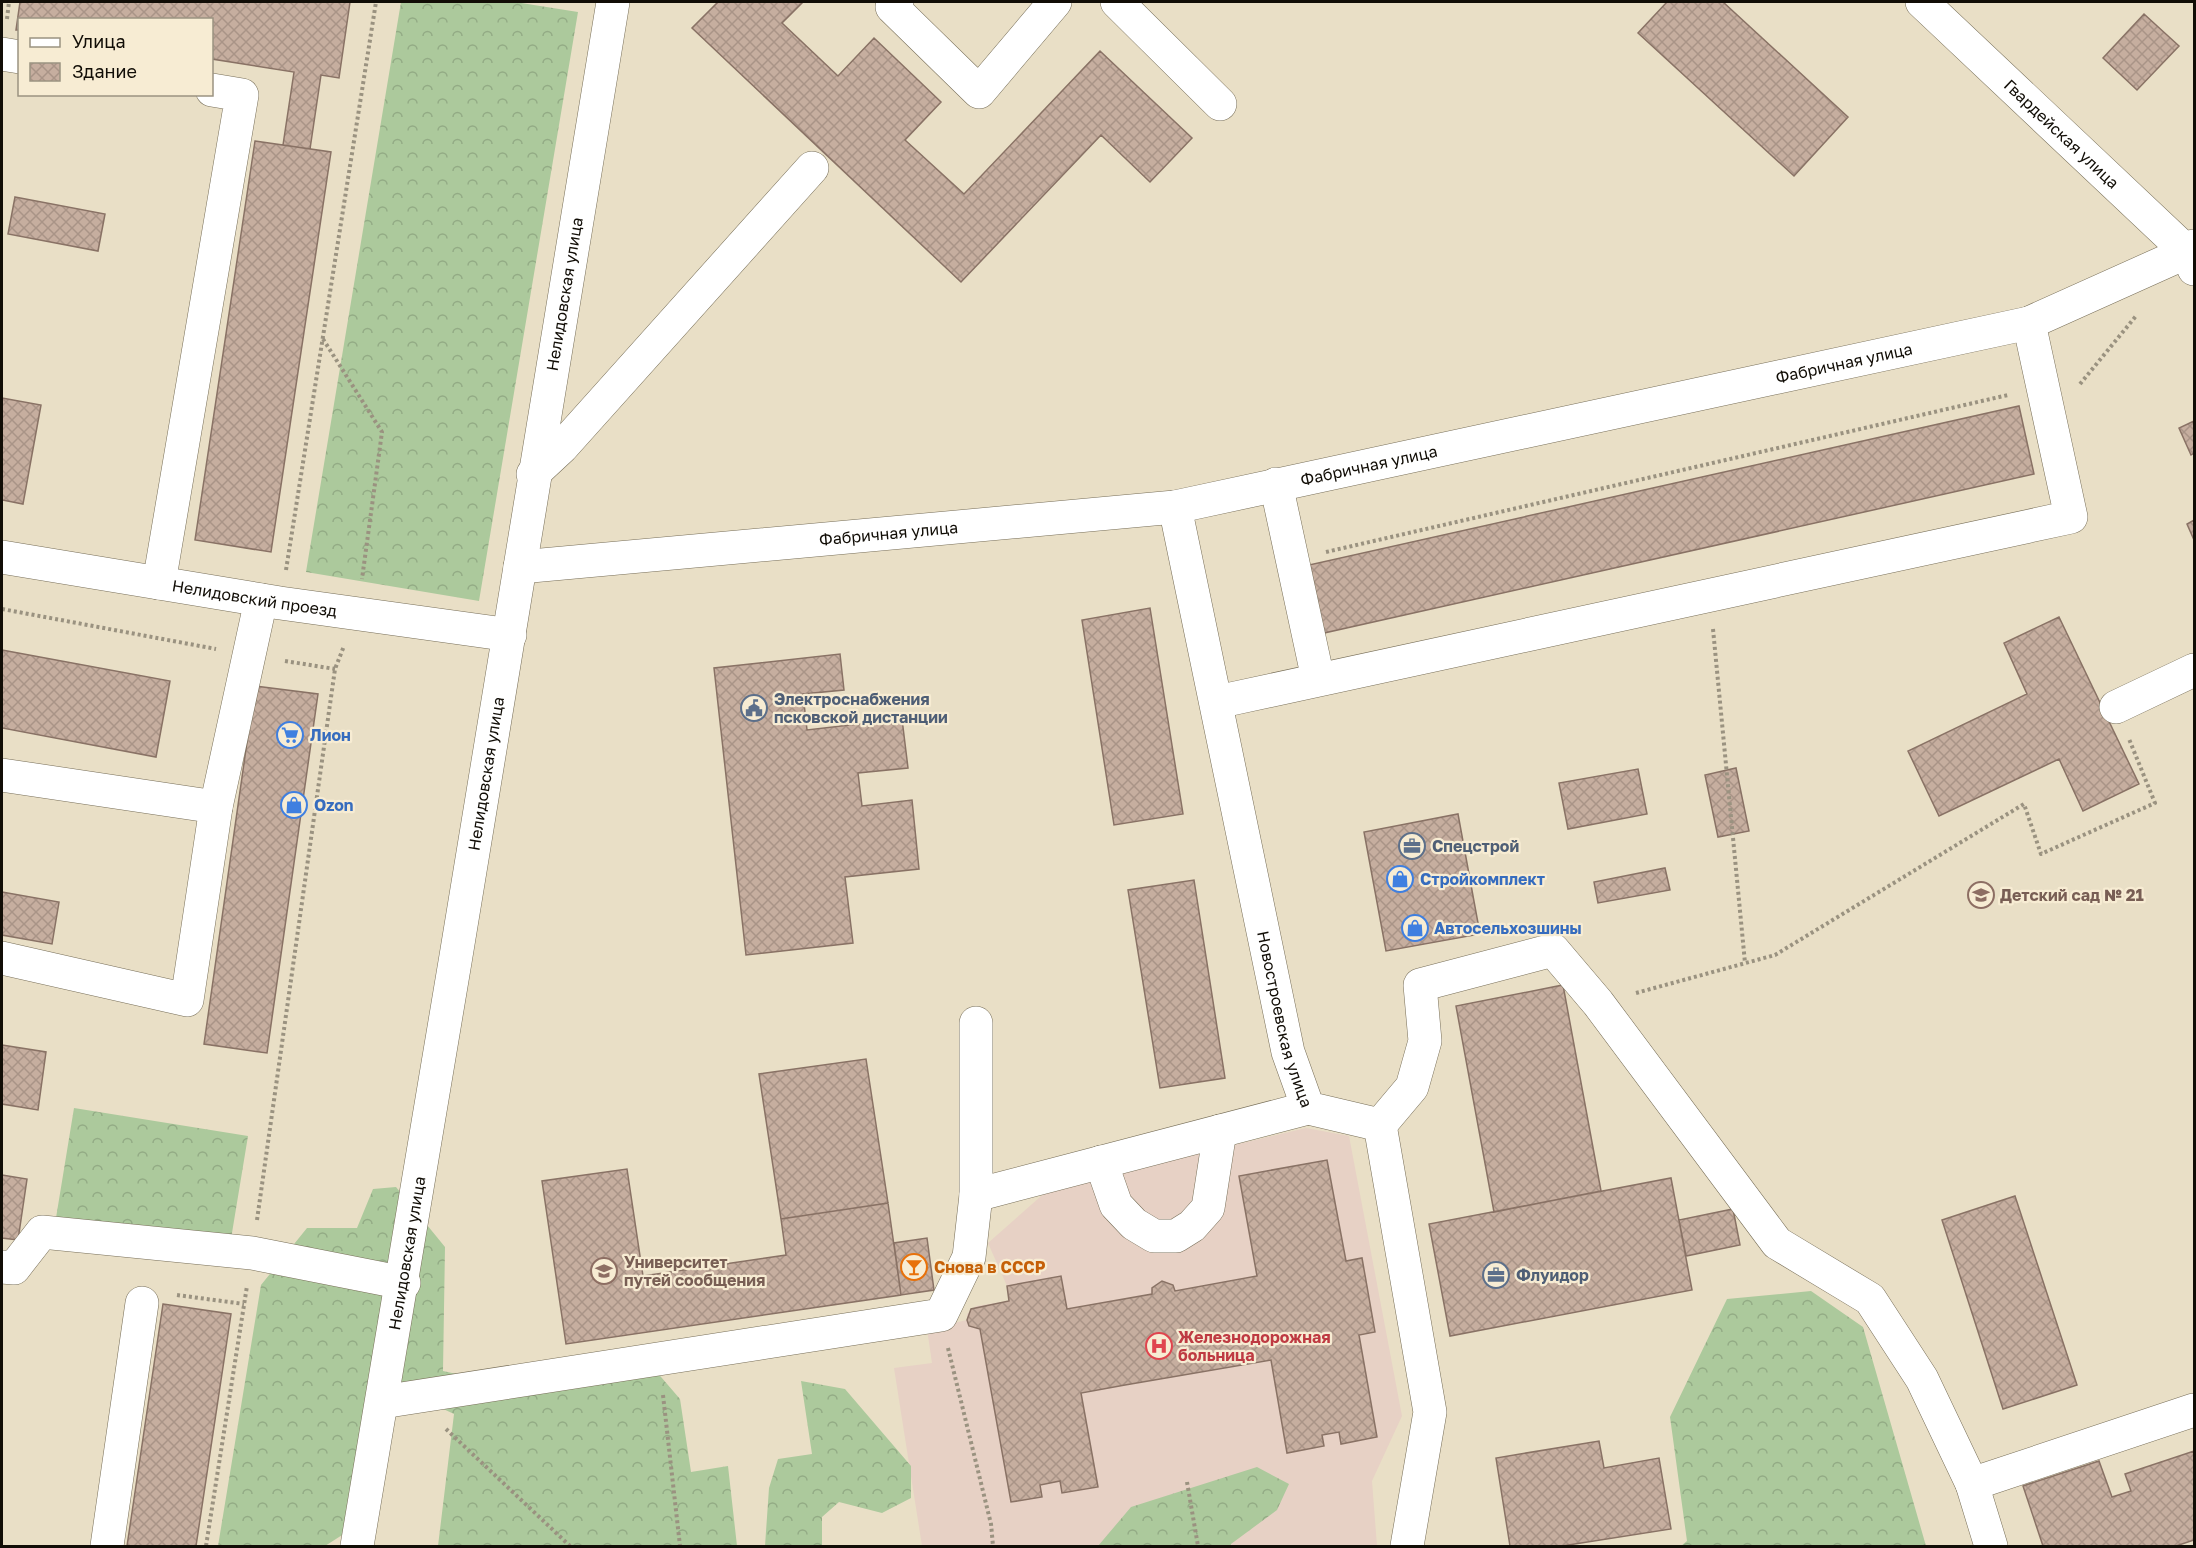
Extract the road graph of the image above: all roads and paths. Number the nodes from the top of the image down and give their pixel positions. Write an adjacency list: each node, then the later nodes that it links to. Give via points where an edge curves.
1 (376, 2): 15 (path)
2 (613, 2): 18 (street, Нелидовская улица)
3 (897, 2): 4 (street, via 892,7 979,92)
4 (1055, 2)
5 (1117, 2): 10 (street)
6 (1922, 2): 12 (street, Гвардейская улица)
7 (2, 54): 8 (street)
8 (18, 57)
9 (213, 90): 24 (street, via 242,95)
10 (1220, 104)
11 (812, 168): 18 (street, via 562,447)
12 (2192, 256): 14 (street, Фабричная улица)
13 (2137, 314): 17 (path)
14 (2029, 323): 16 (street); 19 (street, Фабричная улица)
15 (323, 339): 26 (path); 28 (path, via 382,432)
16 (2043, 387): 17 (street); 22 (path)
17 (2050, 421): 25 (street, via 2071,518)
18 (533, 474): 23 (street, Нелидовская улица)
19 (1276, 484): 20 (street, Фабричная улица); 22 (street)
20 (1175, 507): 23 (street, Фабричная улица); 33 (street, Новостроевская улица)
21 (2, 557): 24 (street, Нелидовский проезд)
22 (1293, 560): 32 (street)
23 (520, 567): 29 (street, Нелидовская улица)
24 (159, 583): 26 (street, Нелидовский проезд)
25 (1710, 595): 32 (street); 38 (path)
26 (271, 601): 28 (street, Нелидовский проезд); 30 (street)
27 (2, 609): 30 (path)
28 (357, 614): 29 (street, Нелидовский проезд)
29 (510, 635): 48 (street, Нелидовская улица)
30 (249, 655): 36 (street); 46 (path, via 334,669)
31 (2194, 670): 34 (street)
32 (1318, 679): 33 (street)
33 (1217, 702): 41 (street, Новостроевская улица, via 1287,1052)
34 (2116, 707): 38 (path, via 2155,803 2041,854 2024,804 1775,955)
35 (2, 776): 36 (street)
36 (216, 807): 37 (street, via 187,1000)
37 (2, 958)
38 (1745, 963): 39 (path)
39 (1598, 1003): 42 (street, via 1553,950 1420,985 1425,1041 1412,1087); 56 (street, via 1777,1243 1870,1299 1922,1379)
40 (976, 1023): 45 (street)
41 (1308, 1108): 42 (street, Новостроевская улица); 43 (street)
42 (1380, 1125): 64 (street, via 1430,1412)
43 (1220, 1131): 44 (street); 44 (street, via 1208,1208 1192,1226 1176,1236 1154,1236 1134,1224 1116,1205)
44 (1101, 1162): 45 (street)
45 (976, 1195): 51 (street, via 969,1257)
46 (252, 1253): 47 (street, via 42,1232 14,1268); 48 (street); 50 (path)
47 (2, 1267)
48 (404, 1283): 53 (street, Нелидовская улица)
49 (142, 1303): 50 (path, via 158,1293); 57 (street)
50 (244, 1304): 58 (path)
51 (941, 1315): 52 (street); 62 (path)
52 (660, 1359): 53 (street); 61 (path)
53 (397, 1400): 59 (street, Нелидовская улица); 60 (path)
54 (2194, 1410): 56 (street)
55 (1186, 1482): 63 (path)
56 (1972, 1484): 65 (street)
57 (106, 1546)
58 (206, 1546)
59 (357, 1546)
60 (570, 1546)
61 (680, 1546)
62 (993, 1546)
63 (1198, 1546)
64 (1407, 1546)
65 (1992, 1546)

